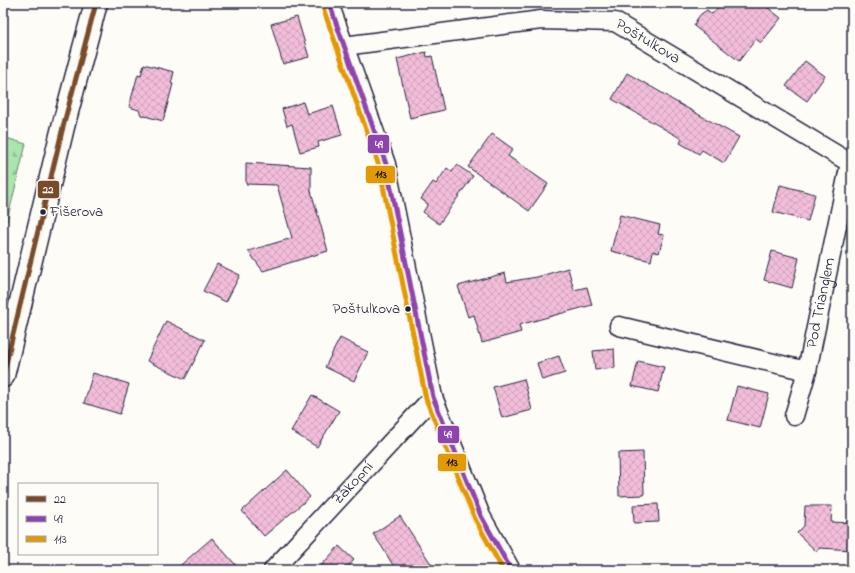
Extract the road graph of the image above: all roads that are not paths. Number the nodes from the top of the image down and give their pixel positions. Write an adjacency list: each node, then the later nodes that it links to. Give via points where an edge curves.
1 (96, 3): 7 (street, via 63,127)
2 (329, 3): 3 (street)
3 (344, 46): 4 (street, Poštulkova, via 541,20 615,22); 8 (street, via 386,164)
4 (851, 164): 6 (street, Pod Trianglem)
5 (619, 326): 6 (street, Pod Trianglem)
6 (807, 372): 9 (street, Pod Trianglem)
7 (3, 376)
8 (433, 397): 10 (street, Zákopní); 11 (street, via 481,516)
9 (794, 416)
10 (273, 570)
11 (511, 570)

